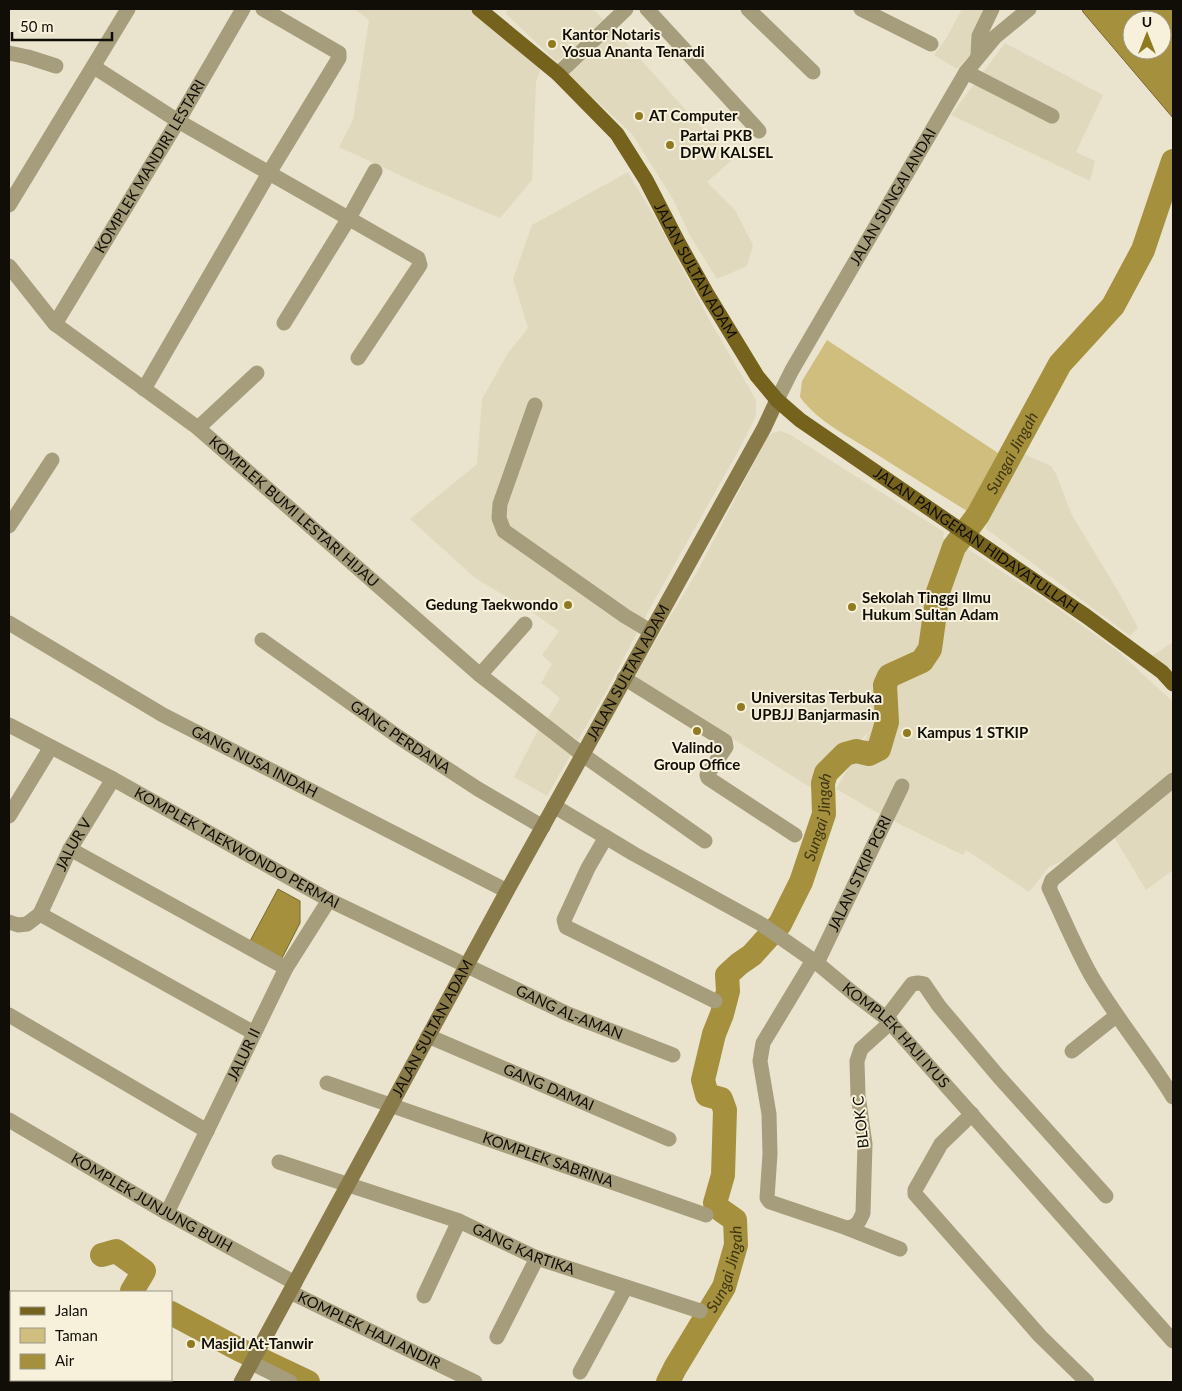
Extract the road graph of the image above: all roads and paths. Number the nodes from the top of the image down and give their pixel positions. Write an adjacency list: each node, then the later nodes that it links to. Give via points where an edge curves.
1 (128, 9): 15 (street)
2 (243, 9): 20 (street, KOMPLEK MANDIRI LESTARI)
3 (263, 9): 23 (street, via 339,55)
4 (479, 9): 18 (main road, JALAN SULTAN ADAM)
5 (626, 9): 18 (street)
6 (648, 9): 21 (street)
7 (748, 9): 16 (street)
8 (861, 9): 11 (street)
9 (992, 9): 13 (street, via 979,36)
10 (1029, 9): 13 (street, JALAN SUNGAI ANDAI)
11 (931, 44)
12 (9, 53): 14 (street)
13 (978, 55): 17 (street, JALAN SUNGAI ANDAI)
14 (56, 66)
15 (94, 67): 20 (street); 24 (street)
16 (813, 72)
17 (966, 72): 19 (street); 33 (street, JALAN SUNGAI ANDAI, via 801,353)
18 (558, 74): 33 (main road, JALAN SULTAN ADAM, via 616,134 630,154 707,294 757,376)
19 (1052, 116)
20 (178, 121): 23 (street); 29 (street, KOMPLEK MANDIRI LESTARI)
21 (759, 131)
22 (375, 171): 26 (street)
23 (270, 173): 26 (street); 32 (street)
24 (15, 182): 25 (street)
25 (9, 205)
26 (349, 218): 28 (street); 30 (street, via 420,261)
27 (9, 266): 29 (street, KOMPLEK BUMI LESTARI HIJAU)
28 (284, 323)
29 (55, 324): 32 (street, KOMPLEK BUMI LESTARI HIJAU)
30 (358, 358)
31 (257, 373): 35 (street)
32 (144, 389): 35 (street, KOMPLEK BUMI LESTARI HIJAU)
33 (777, 400): 40 (main road, JALAN SULTAN ADAM); 44 (main road, JALAN PANGERAN HIDAYATULLAH, via 800,420 1094,622 1162,672)
34 (535, 404): 40 (street, via 500,504 499,518 504,531)
35 (198, 428): 42 (street, KOMPLEK BUMI LESTARI HIJAU)
36 (52, 460): 37 (street)
37 (9, 526)
38 (9, 623): 58 (street, GANG NUSA INDAH, via 163,715)
39 (525, 624): 42 (street)
40 (650, 631): 43 (main road, JALAN SULTAN ADAM)
41 (262, 640): 53 (street, GANG PERDANA, via 400,738 478,790)
42 (480, 675): 47 (street, KOMPLEK BUMI LESTARI HIJAU)
43 (624, 678): 47 (main road, JALAN SULTAN ADAM); 54 (street, via 725,742 726,747 708,778)
44 (1173, 684)
45 (9, 725): 46 (street, KOMPLEK TAEKWONDO PERMAI)
46 (51, 746): 48 (street, KOMPLEK TAEKWONDO PERMAI); 52 (street)
47 (583, 754): 51 (main road, JALAN SULTAN ADAM); 56 (street, KOMPLEK BUMI LESTARI HIJAU)
48 (113, 779): 57 (street, JALUR V); 59 (street, KOMPLEK TAEKWONDO PERMAI)
49 (1173, 780): 67 (street, via 1049,884 1091,975)
50 (902, 786): 62 (street, JALAN STKIP PGRI)
51 (554, 806): 53 (main road, JALAN SULTAN ADAM); 55 (street, KOMPLEK HAJI IYUS)
52 (9, 816)
53 (542, 827): 58 (main road, JALAN SULTAN ADAM)
54 (794, 835)
55 (606, 837): 62 (street, KOMPLEK HAJI IYUS, via 761,924); 65 (street, via 564,920 566,927)
56 (705, 841)
57 (70, 849): 60 (street, JALUR V); 64 (street)
58 (507, 891): 63 (main road, JALAN SULTAN ADAM)
59 (329, 900): 63 (street, KOMPLEK TAEKWONDO PERMAI); 64 (street, JALUR II)
60 (40, 914): 61 (street, via 27,924); 69 (street)
61 (9, 922)
62 (815, 961): 68 (street, KOMPLEK HAJI IYUS); 86 (street, JALAN STKIP PGRI, via 763,1043 760,1061 769,1114 767,1198 770,1202)
63 (466, 967): 70 (main road, JALAN SULTAN ADAM); 72 (street, GANG AL-AMAN, via 568,1014)
64 (286, 968): 69 (street, JALUR II)
65 (714, 1001)
66 (9, 1015): 78 (street)
67 (1116, 1016): 71 (street); 74 (street)
68 (888, 1020): 76 (street, KOMPLEK HAJI IYUS); 82 (street, via 912,984 924,984 999,1077); 86 (street, BLOK C, via 861,1049 856,1061 865,1144 862,1213 854,1227)
69 (254, 1033): 78 (street, JALUR II)
70 (428, 1036): 75 (main road, JALAN SULTAN ADAM); 79 (street, GANG DAMAI)
71 (1072, 1051)
72 (673, 1055)
73 (327, 1083): 75 (street, KOMPLEK SABRINA)
74 (1173, 1097)
75 (391, 1105): 81 (main road, JALAN SULTAN ADAM); 84 (street, KOMPLEK SABRINA)
76 (972, 1114): 94 (street, KOMPLEK HAJI IYUS); 100 (street, via 941,1144 915,1194 1040,1336)
77 (9, 1120): 83 (street, KOMPLEK JUNJUNG BUIH)
78 (207, 1131): 83 (street, JALUR II)
79 (669, 1138)
80 (279, 1162): 81 (street, GANG KARTIKA)
81 (348, 1186): 85 (street, GANG KARTIKA); 90 (main road, JALAN SULTAN ADAM)
82 (1106, 1196)
83 (167, 1213): 90 (street, KOMPLEK JUNJUNG BUIH)
84 (706, 1215)
85 (459, 1220): 88 (street, GANG KARTIKA); 91 (street)
86 (847, 1228): 87 (street)
87 (900, 1249)
88 (536, 1258): 89 (street, GANG KARTIKA); 93 (street)
89 (626, 1287): 92 (street, GANG KARTIKA); 96 (street)
90 (292, 1288): 95 (main road, JALAN SULTAN ADAM); 99 (street, KOMPLEK HAJI ANDIR)
91 (424, 1296)
92 (700, 1310)
93 (497, 1337)
94 (1173, 1341)
95 (255, 1357): 97 (main road, JALAN SULTAN ADAM); 98 (street)
96 (580, 1372)
97 (241, 1382)
98 (290, 1382)
99 (475, 1382)
100 (1087, 1382)

